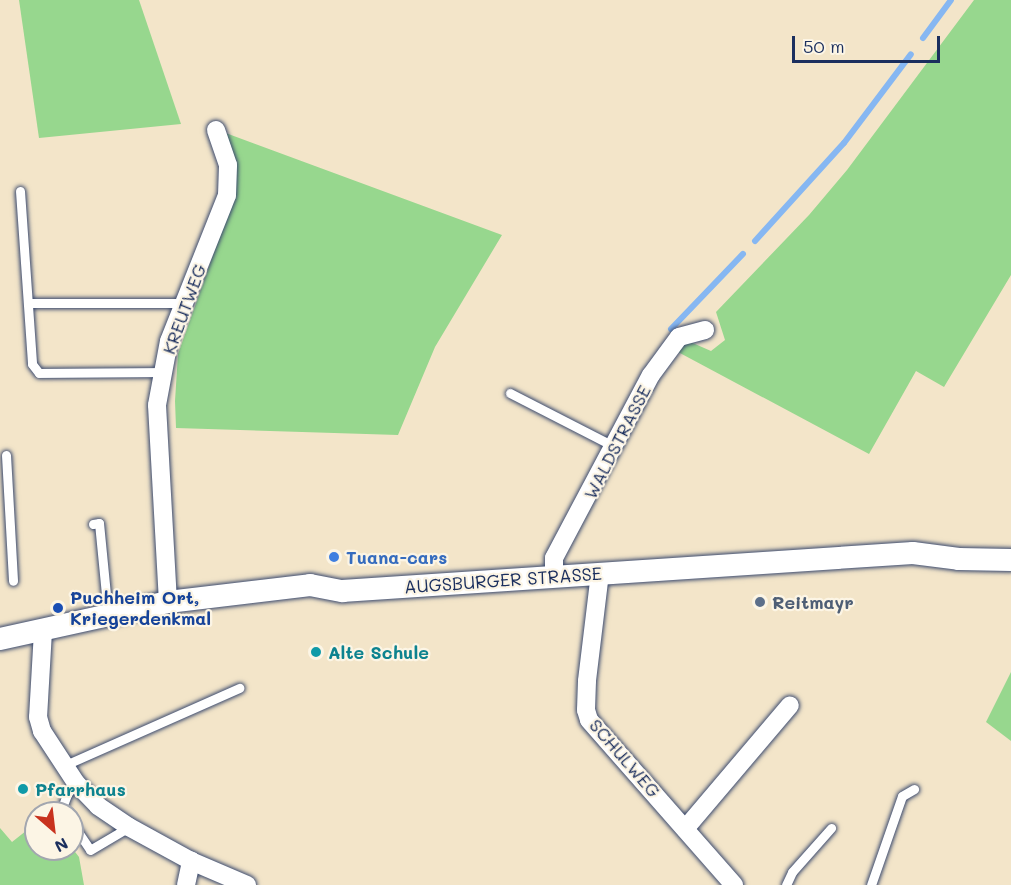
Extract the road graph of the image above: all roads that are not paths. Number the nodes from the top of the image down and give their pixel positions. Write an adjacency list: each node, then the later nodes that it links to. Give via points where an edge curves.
1 (216, 130): 4 (street, KREUTWEG, via 228,165 227,195)
2 (20, 190): 3 (lane)
3 (30, 303): 4 (lane); 6 (lane, via 32,364 39,373)
4 (184, 303): 6 (street, KREUTWEG, via 169,341)
5 (705, 330): 8 (street, WALDSTRASSE, via 685,333 667,351)
6 (163, 372): 15 (street, KREUTWEG, via 157,405)
7 (510, 393): 8 (lane)
8 (614, 446): 13 (street, WALDSTRASSE, via 554,558)
9 (6, 455): 14 (lane, via 15,529)
10 (93, 524): 16 (lane, via 99,523 100,575)
11 (1011, 560): 12 (street, AUGSBURGER STRASSE, via 913,553)
12 (600, 573): 13 (street, AUGSBURGER STRASSE); 27 (street, SCHULWEG, via 587,681 589,720)
13 (554, 577): 15 (street, AUGSBURGER STRASSE, via 342,591 310,585)
14 (13, 581)
15 (168, 602): 16 (street, AUGSBURGER STRASSE)
16 (108, 614): 17 (street, AUGSBURGER STRASSE)
17 (43, 631): 18 (street, AUGSBURGER STRASSE); 21 (street, via 36,706 42,731)
18 (0, 639)
19 (238, 688): 21 (lane)
20 (790, 705): 27 (street)
21 (63, 765): 22 (street)
22 (76, 783): 24 (lane); 25 (street, via 98,806)
23 (914, 789): 34 (lane, via 902,796)
24 (64, 801)
25 (129, 827): 28 (lane, via 90,850); 29 (street)
26 (831, 828): 33 (lane, via 792,872)
27 (685, 829): 32 (street, SCHULWEG)
28 (84, 841)
29 (191, 861): 30 (street); 31 (street)
30 (186, 885)
31 (247, 885)
32 (734, 885)
33 (786, 885)
34 (871, 885)

